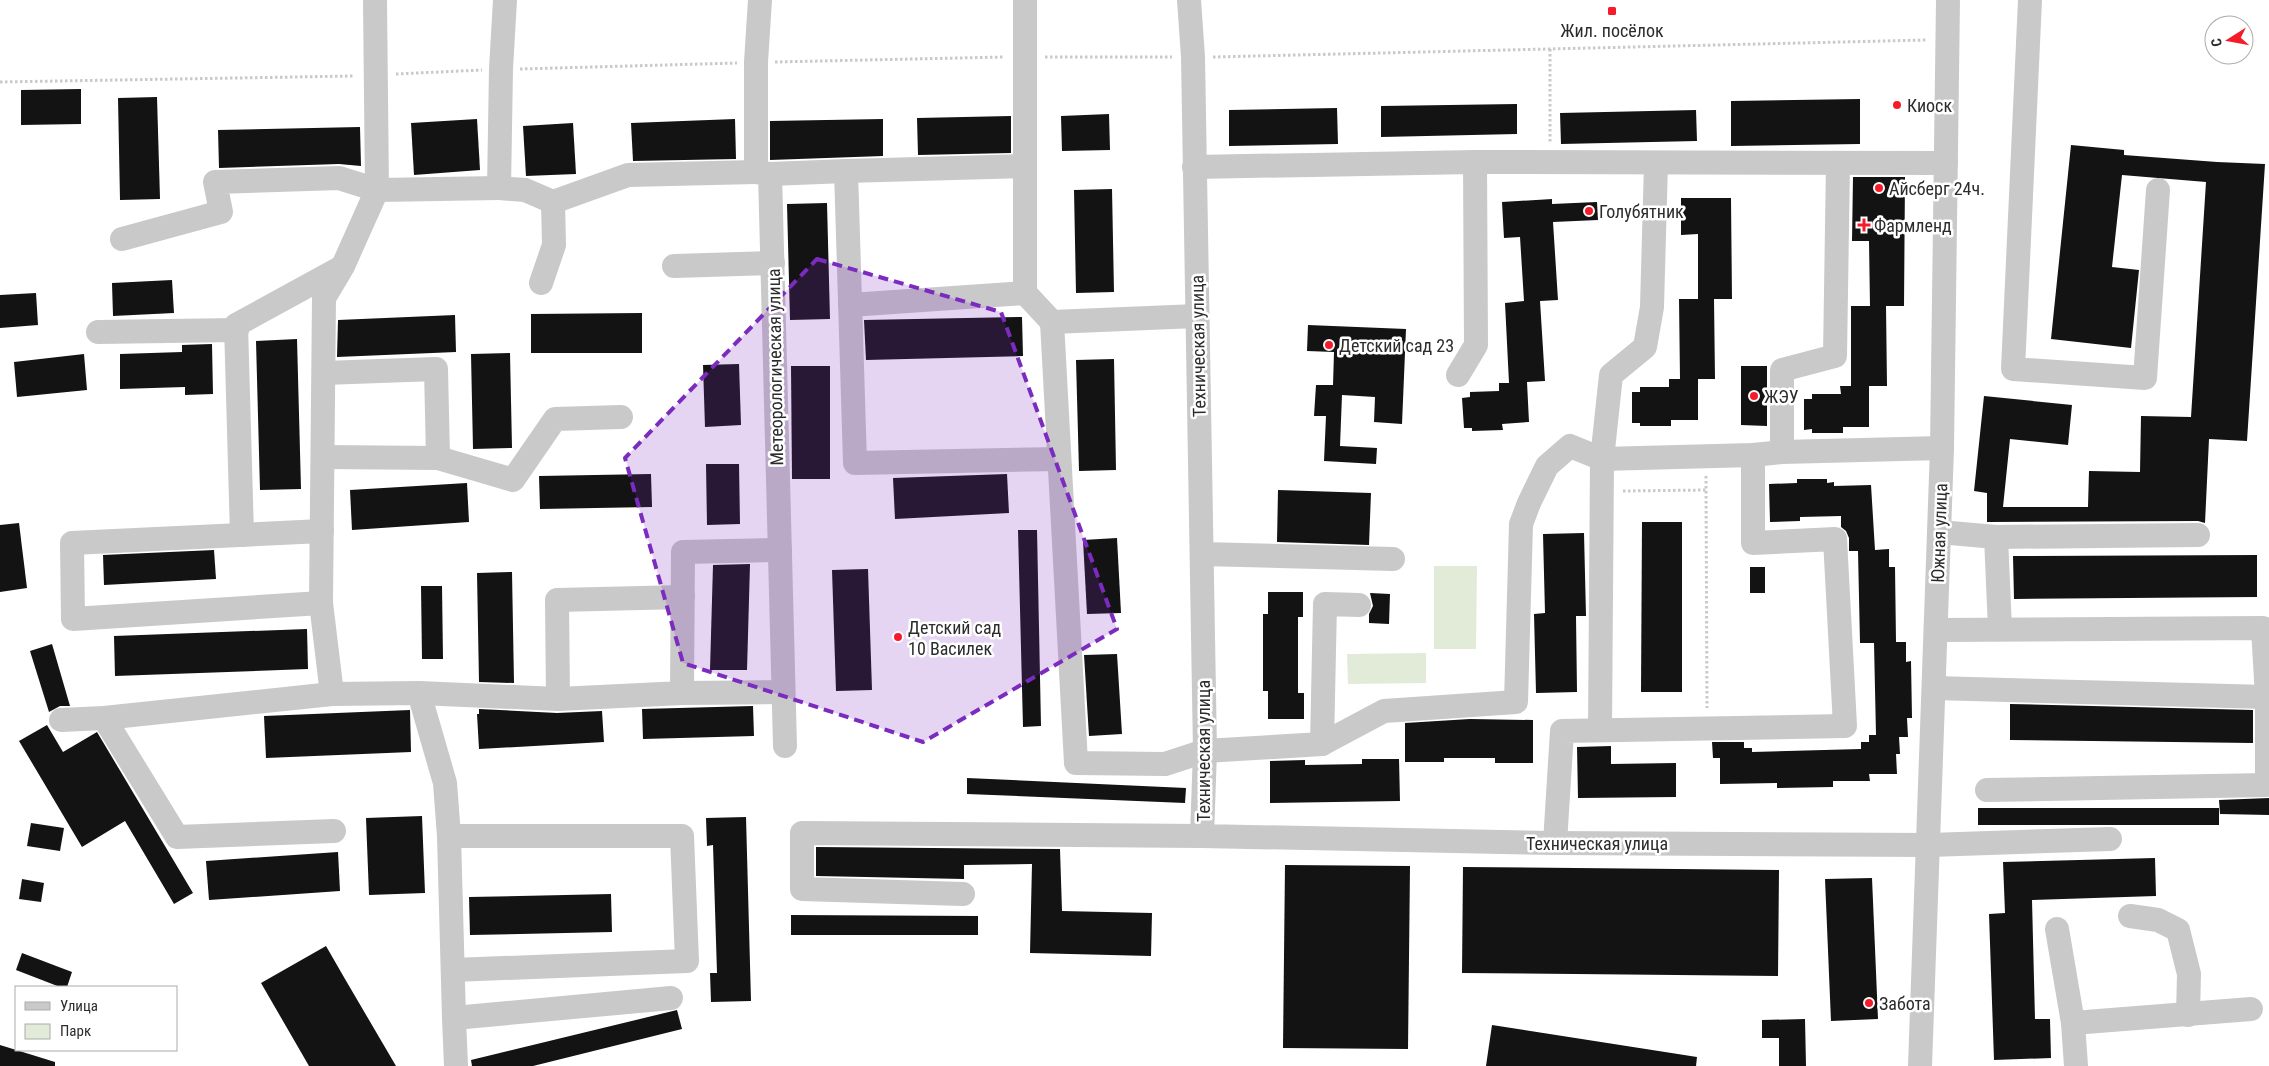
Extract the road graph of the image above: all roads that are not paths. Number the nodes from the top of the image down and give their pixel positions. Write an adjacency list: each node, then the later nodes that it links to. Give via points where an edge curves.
1 (375, 0): 17 (street)
2 (506, 0): 16 (street)
3 (760, 0): 15 (street, Метеорологическая улица, via 756,62)
4 (1025, 0): 12 (street)
5 (1189, 0): 13 (street, Техническая улица)
6 (1948, 0): 11 (street, Южная улица)
7 (2030, 0): 18 (street, via 2013,369 2145,378)
8 (1475, 162): 9 (street); 13 (street); 32 (street, via 1476,345)
9 (1656, 163): 10 (street); 40 (street, via 1652,307 1645,348 1611,375)
10 (1838, 163): 11 (street); 35 (street, via 1835,356 1782,370)
11 (1946, 163): 34 (street, Южная улица)
12 (1025, 166): 14 (street); 25 (street)
13 (1194, 167): 27 (street, Техническая улица)
14 (846, 172): 15 (street); 26 (street)
15 (763, 173): 19 (street, via 628,175); 21 (street, Метеорологическая улица)
16 (499, 188): 17 (street); 19 (street, via 525,190)
17 (377, 190): 20 (street, via 339,178 215,182 221,212); 22 (street)
18 (2158, 190)
19 (553, 202): 24 (street, via 554,245)
20 (122, 239)
21 (772, 263): 23 (street); 46 (street, Метеорологическая улица)
22 (343, 266): 29 (street, via 236,325); 31 (street, via 324,298)
23 (674, 266)
24 (541, 283)
25 (1025, 293): 26 (street); 28 (street)
26 (850, 305): 39 (street, via 855,463)
27 (1197, 316): 28 (street); 47 (street, Техническая улица)
28 (1052, 322): 39 (street)
29 (237, 330): 30 (street); 43 (street)
30 (98, 332)
31 (324, 373): 37 (street); 38 (street, via 436,369)
32 (1458, 375)
33 (621, 417): 38 (street, via 554,419 513,480)
34 (1942, 448): 35 (street); 42 (street, Южная улица)
35 (1782, 452): 36 (street)
36 (1753, 456): 40 (street); 63 (street, via 1753,542 1835,539 1845,726)
37 (323, 457): 38 (street); 41 (street)
38 (438, 458)
39 (1059, 458): 66 (street, via 1076,763 1164,764)
40 (1602, 460): 63 (street); 64 (street, via 1570,446 1547,466 1521,524 1516,702 1384,711)
41 (322, 531): 43 (street); 50 (street)
42 (1939, 532): 45 (street); 52 (street, Южная улица)
43 (242, 535): 50 (street, via 72,543 73,619)
44 (2198, 535): 45 (street)
45 (1996, 536): 53 (street)
46 (780, 550): 49 (street, via 683,552); 55 (street, Метеорологическая улица)
47 (1202, 554): 48 (street); 66 (street, Техническая улица)
48 (1393, 559)
49 (682, 597): 56 (street); 60 (street, via 557,600)
50 (321, 603): 57 (street)
51 (1359, 605): 64 (street, via 1325,604)
52 (1936, 630): 53 (street); 54 (street, Южная улица)
53 (2000, 630): 59 (street, via 2264,628)
54 (1934, 688): 59 (street); 73 (street, Южная улица)
55 (783, 692): 56 (street); 65 (street, Метеорологическая улица)
56 (682, 693): 60 (street)
57 (332, 694): 58 (street); 61 (street)
58 (419, 694): 60 (street); 69 (street, via 445,783)
59 (2266, 697): 67 (street, via 2267,785)
60 (558, 699)
61 (104, 718): 62 (street); 68 (street, via 177,837)
62 (61, 720)
63 (1600, 730): 72 (street, via 1562,731)
64 (1322, 744): 66 (street)
65 (784, 746)
66 (1205, 751): 70 (street, Техническая улица)
67 (1987, 790)
68 (334, 831)
69 (449, 836): 77 (street); 77 (street, via 682,836 687,952 687,961)
70 (1202, 836): 72 (street, Техническая улица); 74 (street, via 802,833 802,889)
71 (2110, 839): 73 (street, Техническая улица)
72 (1555, 843): 73 (street, Техническая улица)
73 (1929, 845): 84 (street, Южная улица)
74 (962, 894)
75 (2130, 916): 80 (street, via 2158,920 2178,930 2189,974)
76 (2057, 929): 82 (street)
77 (453, 970): 81 (street)
78 (671, 998): 81 (street)
79 (2252, 1009): 80 (street)
80 (2188, 1015): 82 (street)
81 (454, 1018): 83 (street)
82 (2073, 1023): 85 (street)
83 (456, 1066)
84 (1920, 1066)
85 (2076, 1066)

